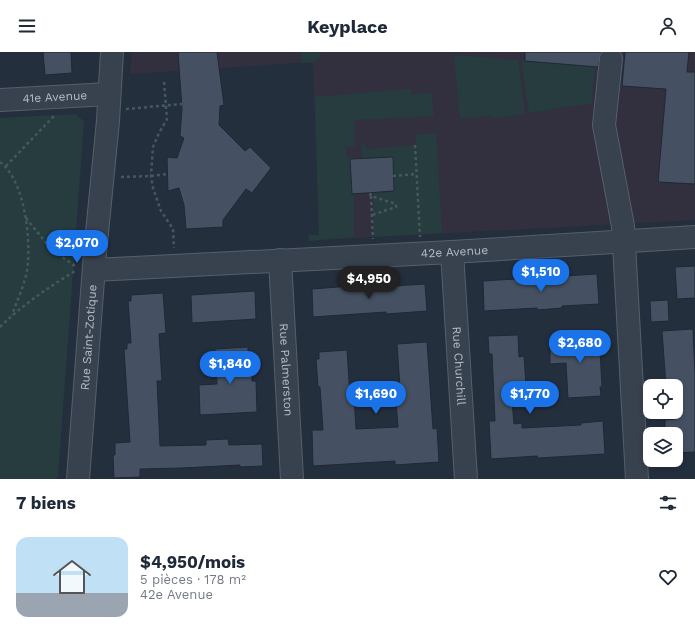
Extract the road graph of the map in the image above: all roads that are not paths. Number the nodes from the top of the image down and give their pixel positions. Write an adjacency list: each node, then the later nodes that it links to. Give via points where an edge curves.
1 (112, 52): 3 (street, Rue Saint-Zotique)
2 (611, 59): 6 (street, via 604,125 623,226)
3 (109, 94): 4 (street, 41e Avenue); 9 (street, Rue Saint-Zotique)
4 (0, 100)
5 (695, 237): 6 (street, 42e Avenue)
6 (623, 241): 7 (street, 42e Avenue); 13 (street)
7 (452, 252): 8 (street, 42e Avenue); 12 (street, Rue Churchill)
8 (280, 260): 9 (street, 42e Avenue); 11 (street, Rue Palmerston)
9 (81, 269): 10 (street, Rue Saint-Zotique)
10 (78, 479)
11 (292, 479)
12 (466, 479)
13 (637, 479)

